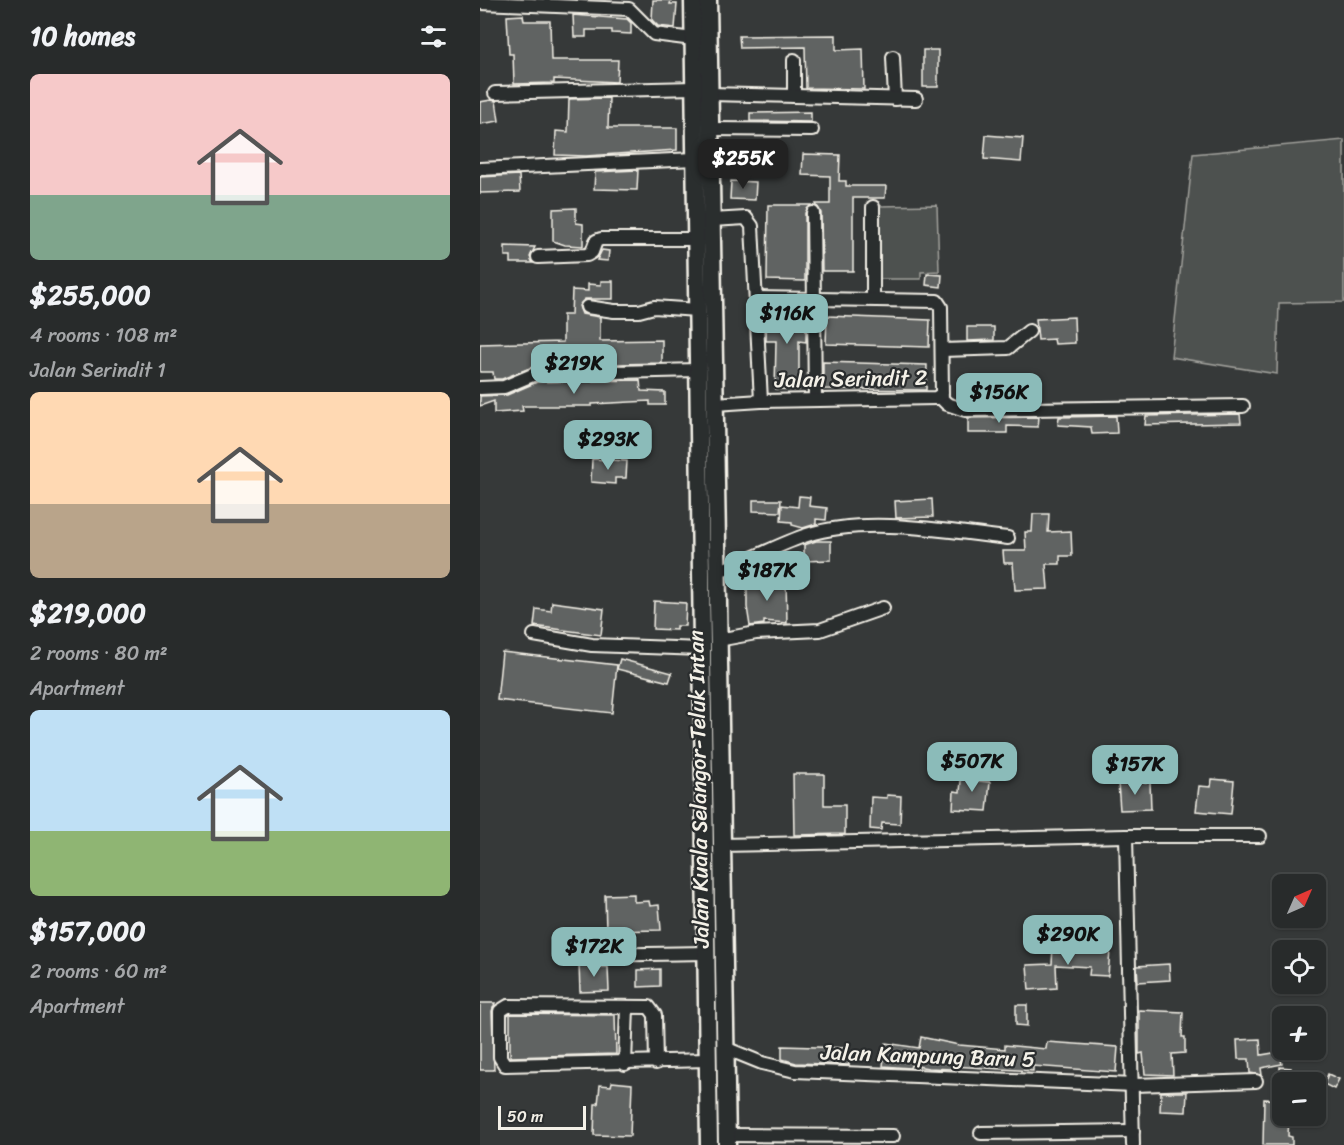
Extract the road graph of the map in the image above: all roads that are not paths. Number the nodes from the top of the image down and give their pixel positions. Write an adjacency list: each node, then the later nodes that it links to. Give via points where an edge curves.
1 (693, 0): 4 (highway, Jalan Kuala Selangor-Teluk Intan)
2 (708, 0): 7 (highway, Jalan Kuala Selangor-Teluk Intan)
3 (480, 3): 4 (street, via 629,9 654,34)
4 (693, 39): 7 (highway, Jalan Kuala Selangor-Teluk Intan)
5 (893, 57): 10 (street)
6 (794, 60): 9 (street)
7 (702, 91): 8 (street); 9 (street); 12 (highway, Jalan Kuala Selangor-Teluk Intan); 14 (highway, Jalan Kuala Selangor-Teluk Intan)
8 (495, 93)
9 (794, 96): 10 (street)
10 (895, 99): 11 (street)
11 (916, 99)
12 (710, 129): 13 (street); 18 (highway, Jalan Kuala Selangor-Teluk Intan)
13 (812, 130)
14 (695, 159): 15 (street); 19 (highway, Jalan Kuala Selangor-Teluk Intan)
15 (480, 169)
16 (873, 207): 23 (street)
17 (813, 213): 22 (street)
18 (712, 220): 21 (street, via 743,218 751,222); 33 (highway, Jalan Kuala Selangor-Teluk Intan)
19 (696, 239): 20 (street, via 601,239 589,254); 25 (highway, Jalan Kuala Selangor-Teluk Intan)
20 (538, 257)
21 (756, 298): 22 (street); 32 (street)
22 (814, 299): 23 (street); 31 (street)
23 (873, 299): 27 (street, Jalan Serindit 2, via 937,301 941,307)
24 (587, 307): 25 (street, via 614,311 654,307)
25 (697, 310): 28 (highway, Jalan Kuala Selangor-Teluk Intan)
26 (1029, 331): 27 (street, via 1008,348)
27 (942, 350): 30 (street, Jalan Serindit 2)
28 (698, 370): 29 (street, via 535,374 504,387); 40 (highway, Jalan Kuala Selangor-Teluk Intan)
29 (480, 388)
30 (940, 397): 31 (street, Jalan Serindit 2); 34 (street, via 965,410)
31 (815, 399): 32 (street, Jalan Serindit 2)
32 (761, 400): 33 (street, Jalan Serindit 2)
33 (715, 404): 36 (highway, Jalan Kuala Selangor-Teluk Intan)
34 (1243, 406)
35 (1008, 538): 36 (street, via 937,530 833,528)
36 (717, 571): 39 (highway, Jalan Kuala Selangor-Teluk Intan)
37 (883, 608): 39 (street, via 820,630 772,631)
38 (534, 635): 40 (street, via 592,645)
39 (718, 640): 43 (highway, Jalan Kuala Selangor-Teluk Intan)
40 (702, 649): 44 (highway, Jalan Kuala Selangor-Teluk Intan)
41 (1126, 836): 42 (street); 43 (street); 52 (street)
42 (1260, 836)
43 (722, 845): 47 (highway, Jalan Kuala Selangor-Teluk Intan)
44 (707, 953): 45 (street); 48 (highway, Jalan Kuala Selangor-Teluk Intan)
45 (589, 955)
46 (627, 1006): 49 (street, via 649,1007 654,1011); 50 (street); 50 (street, via 508,1006 500,1015 500,1057 505,1065)
47 (725, 1048): 52 (street, Jalan Kampung Baru 5, via 795,1071); 56 (highway, Jalan Kuala Selangor-Teluk Intan)
48 (708, 1060): 49 (street); 57 (highway, Jalan Kuala Selangor-Teluk Intan)
49 (656, 1063): 50 (street)
50 (626, 1064)
51 (1256, 1081): 52 (street, Jalan Kampung Baru 5)
52 (1134, 1085): 53 (street)
53 (1133, 1131): 54 (street); 58 (street)
54 (981, 1133)
55 (893, 1136): 56 (street)
56 (727, 1140)
57 (709, 1145)
58 (1133, 1145)

